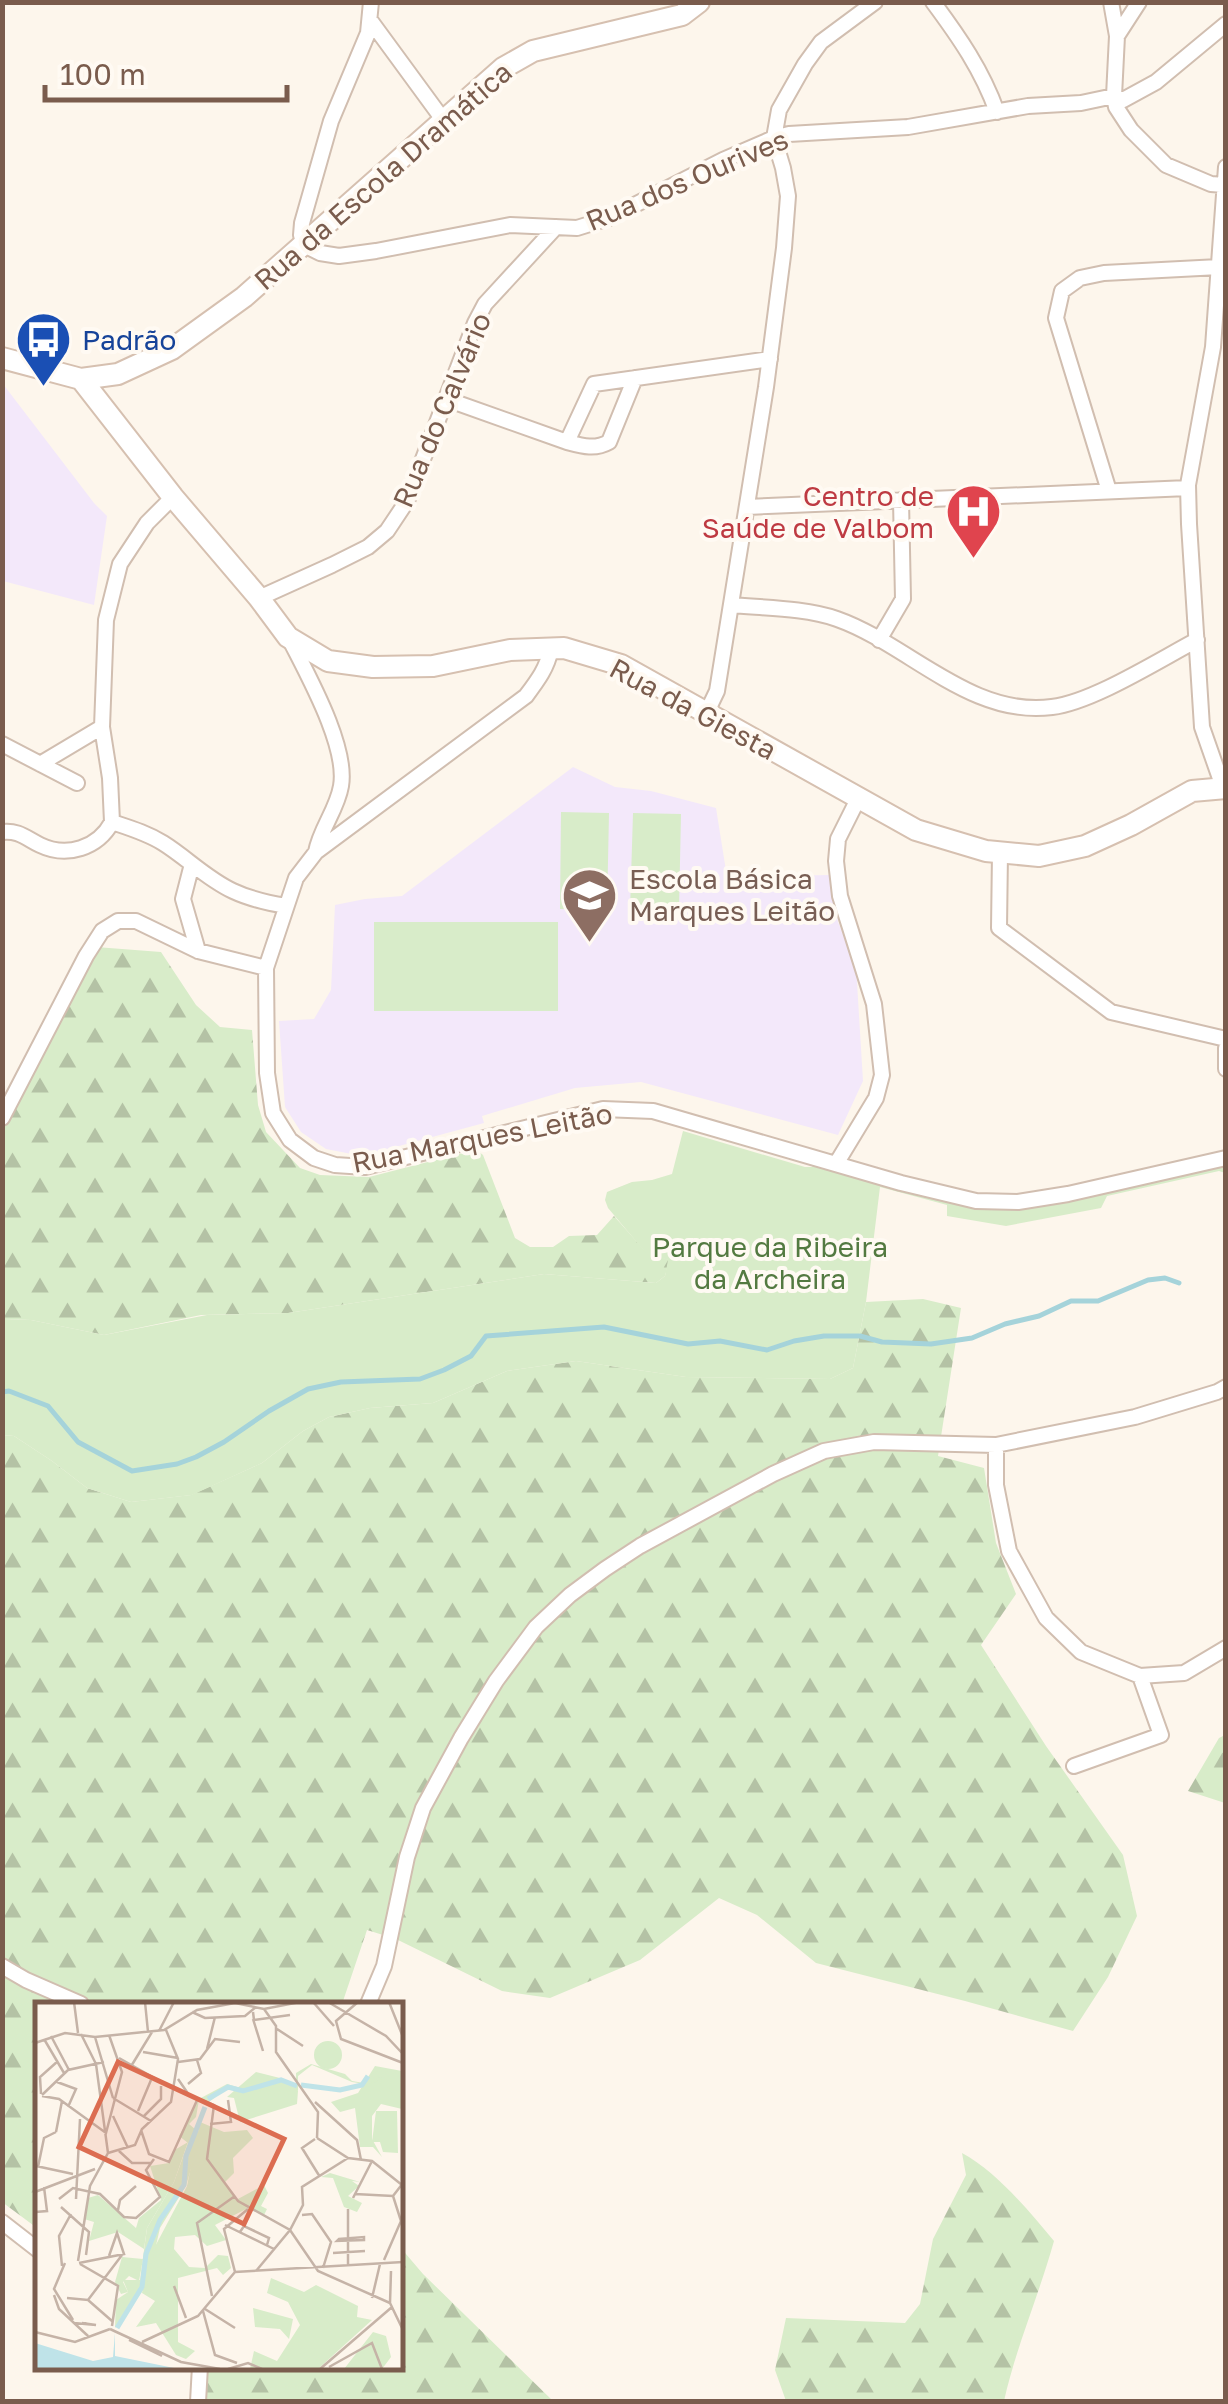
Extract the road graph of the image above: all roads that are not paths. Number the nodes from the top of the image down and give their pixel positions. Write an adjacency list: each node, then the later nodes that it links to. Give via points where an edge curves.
1 (371, 2): 7 (street)
2 (699, 2): 12 (street, Rua da Escola Dramática, via 682,16 533,51 503,68)
3 (875, 2): 13 (street, via 821,42 780,110)
4 (932, 2): 11 (street, via 966,47)
5 (1111, 2): 9 (street)
6 (1139, 2): 9 (street)
7 (370, 20): 12 (street); 17 (street, via 307,200)
8 (1226, 24): 10 (street, Rua dos Ourives, via 1156,82 1123,100)
9 (1117, 36): 10 (street)
10 (1114, 96): 11 (street, Rua dos Ourives); 15 (street, via 1131,130 1166,166 1211,184)
11 (996, 112): 13 (street, Rua dos Ourives)
12 (444, 122): 17 (street, Rua da Escola Dramática)
13 (774, 138): 16 (street, Rua dos Ourives, via 609,218); 20 (street, via 788,196)
14 (1226, 167): 15 (street)
15 (1225, 181): 18 (street)
16 (556, 227): 17 (street, Rua dos Ourives, via 510,224 339,256); 23 (street, Rua do Calvário, via 485,304)
17 (304, 245): 22 (street, Rua da Escola Dramática, via 172,349 118,374)
18 (1219, 267): 25 (street, via 1213,347); 26 (street, via 1104,273 1062,290 1056,318)
19 (2, 358): 22 (street)
20 (770, 360): 21 (street); 29 (street)
21 (634, 378): 24 (street, via 594,384); 24 (street, via 609,442 600,448)
22 (82, 379): 27 (street, Rua da Giesta)
23 (446, 399): 24 (street); 30 (street, Rua do Calvário, via 407,501 387,532 332,566)
24 (566, 442)
25 (1188, 488): 26 (street); 34 (street)
26 (1109, 491): 28 (street)
27 (173, 497): 30 (street, Rua da Giesta); 37 (street, via 120,564 106,620)
28 (901, 500): 29 (street); 33 (street, via 903,600)
29 (747, 507): 31 (street)
30 (259, 598): 32 (street, Rua da Giesta)
31 (731, 604): 33 (street, via 836,618); 36 (street, via 717,691)
32 (288, 637): 35 (street, Rua da Giesta, via 328,661 373,666 433,666); 45 (street, via 342,768)
33 (879, 640): 34 (street, via 964,688 1026,708 1080,700)
34 (1197, 640): 41 (street, via 1202,727)
35 (551, 649): 36 (street, Rua da Giesta, via 621,665); 45 (street, Rua Marques Leitão, via 526,696)
36 (706, 714): 42 (street, Rua da Giesta)
37 (102, 726): 39 (street); 43 (street)
38 (2, 744): 39 (street)
39 (40, 764): 40 (street)
40 (77, 783)
41 (1224, 787): 46 (street, Rua da Giesta, via 1192,791 1084,846 1039,856)
42 (858, 799): 46 (street, Rua da Giesta, via 916,830); 56 (street, via 838,839 836,861 840,896 874,1004 882,1076)
43 (112, 822): 44 (street, via 88,847 66,851); 47 (street, via 163,842)
44 (2, 832)
45 (316, 852): 48 (street, Rua Marques Leitão)
46 (1000, 852): 51 (street, via 999,928 1110,1012)
47 (192, 864): 48 (street, via 234,892); 49 (street, via 183,899)
48 (286, 906): 50 (street, Rua Marques Leitão)
49 (198, 951): 50 (street); 54 (street, via 136,922 118,921 102,932)
50 (266, 968): 56 (street, Rua Marques Leitão, via 272,1113 290,1140 314,1158 365,1167 603,1109 653,1111)
51 (1226, 1039)
52 (1226, 1048): 53 (street)
53 (1226, 1069)
54 (2, 1118)
55 (1226, 1158): 56 (street, Rua Marques Leitão, via 1018,1202 976,1202)
56 (836, 1164)
57 (1226, 1387): 58 (street, via 1135,1417)
58 (996, 1446): 60 (street, via 1009,1551 1046,1618 1081,1652); 64 (street, via 874,1442 824,1450 640,1546 570,1595 536,1627 496,1682 423,1808)
59 (1226, 1648): 60 (street, via 1184,1673)
60 (1140, 1676): 61 (street, via 1160,1735)
61 (1074, 1766)
62 (2, 1966): 63 (street)
63 (76, 2002)
64 (369, 2002)
65 (2, 2222): 66 (street)
66 (35, 2248)
67 (198, 2369): 68 (street)
68 (198, 2402)

